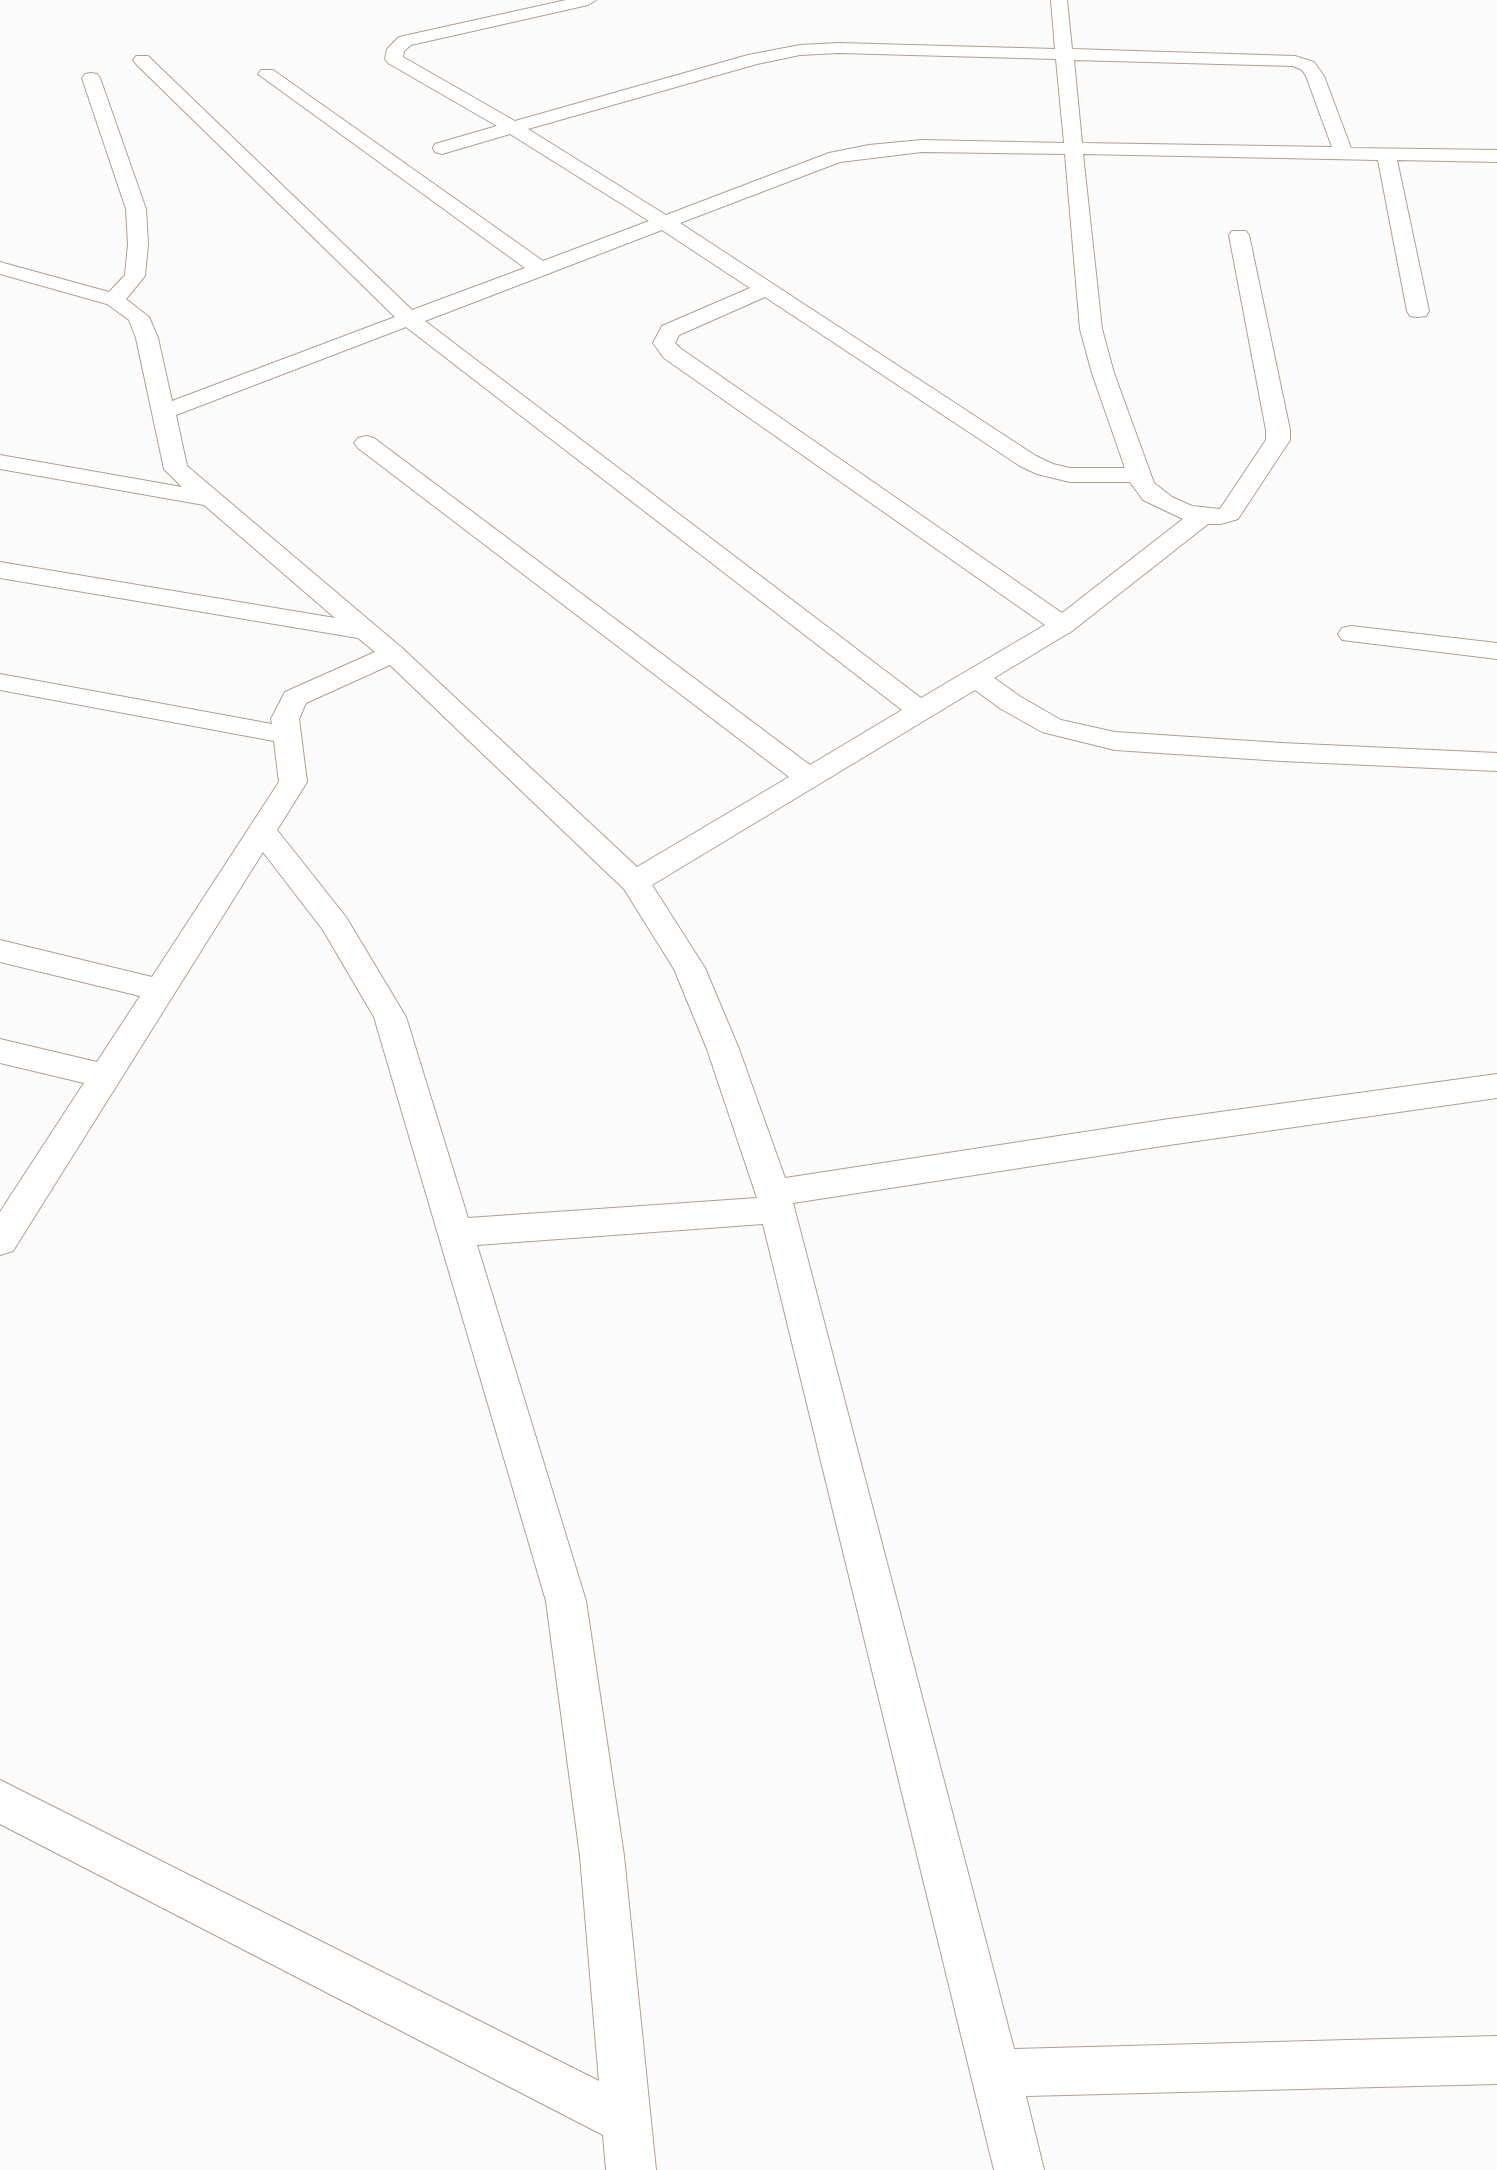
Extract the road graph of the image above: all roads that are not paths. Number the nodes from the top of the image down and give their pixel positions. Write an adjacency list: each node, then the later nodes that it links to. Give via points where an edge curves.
1 (588, 0): 7 (street, via 429,34 405,41 396,49 394,58)
2 (1059, 0): 3 (street)
3 (1065, 54): 7 (street, via 800,50 743,62); 9 (street); 10 (street, via 1295,61 1308,66 1315,76)
4 (142, 60): 20 (street)
5 (267, 74): 16 (street)
6 (92, 78): 18 (street, via 136,209 135,276)
7 (513, 128): 8 (street); 13 (street)
8 (442, 148)
9 (1075, 149): 10 (street); 13 (street, via 922,146 869,151 836,157); 24 (street, via 1091,329)
10 (1343, 153): 11 (street)
11 (1386, 154): 12 (street); 19 (street)
12 (1497, 156)
13 (664, 222): 16 (street); 17 (street)
14 (1239, 235): 26 (street, via 1278,440 1228,514)
15 (3, 266): 18 (street)
16 (540, 269): 20 (street)
17 (766, 289): 24 (street, via 1028,461 1070,475); 28 (street, via 670,331 664,343 672,353)
18 (114, 300): 21 (street, via 138,317 147,338)
19 (1418, 311)
20 (409, 319): 21 (street); 35 (street)
21 (164, 412): 25 (street, via 176,468)
22 (366, 443): 38 (street)
23 (0, 462): 25 (street)
24 (1139, 475): 26 (street, via 1152,495 1184,512)
25 (212, 499): 29 (street)
26 (1202, 516): 28 (street)
27 (0, 570): 29 (street)
28 (1063, 625): 33 (street)
29 (366, 631): 32 (street)
30 (1351, 634): 31 (street)
31 (1497, 651)
32 (393, 654): 36 (street, via 295,698 285,719); 40 (street)
33 (975, 677): 35 (street); 37 (street, via 1052,726 1115,741)
34 (0, 682): 36 (street)
35 (919, 710): 38 (street)
36 (287, 735): 39 (street, via 293,782)
37 (1497, 762)
38 (808, 777): 40 (street)
39 (261, 830): 42 (street); 47 (street, via 335,924 390,1017)
40 (635, 882): 46 (street, via 689,968 723,1049)
41 (0, 951): 42 (street)
42 (159, 990): 44 (street)
43 (0, 1051): 44 (street)
44 (104, 1076): 48 (street)
45 (1497, 1086): 46 (street, via 1169,1132)
46 (775, 1201): 47 (street); 51 (street)
47 (456, 1233): 52 (street, via 566,1601 602,1856)
48 (0, 1241)
49 (0, 1801): 52 (street)
50 (1497, 2060): 51 (street)
51 (996, 2073): 54 (street)
52 (626, 2121): 53 (street)
53 (631, 2170)
54 (1019, 2170)

